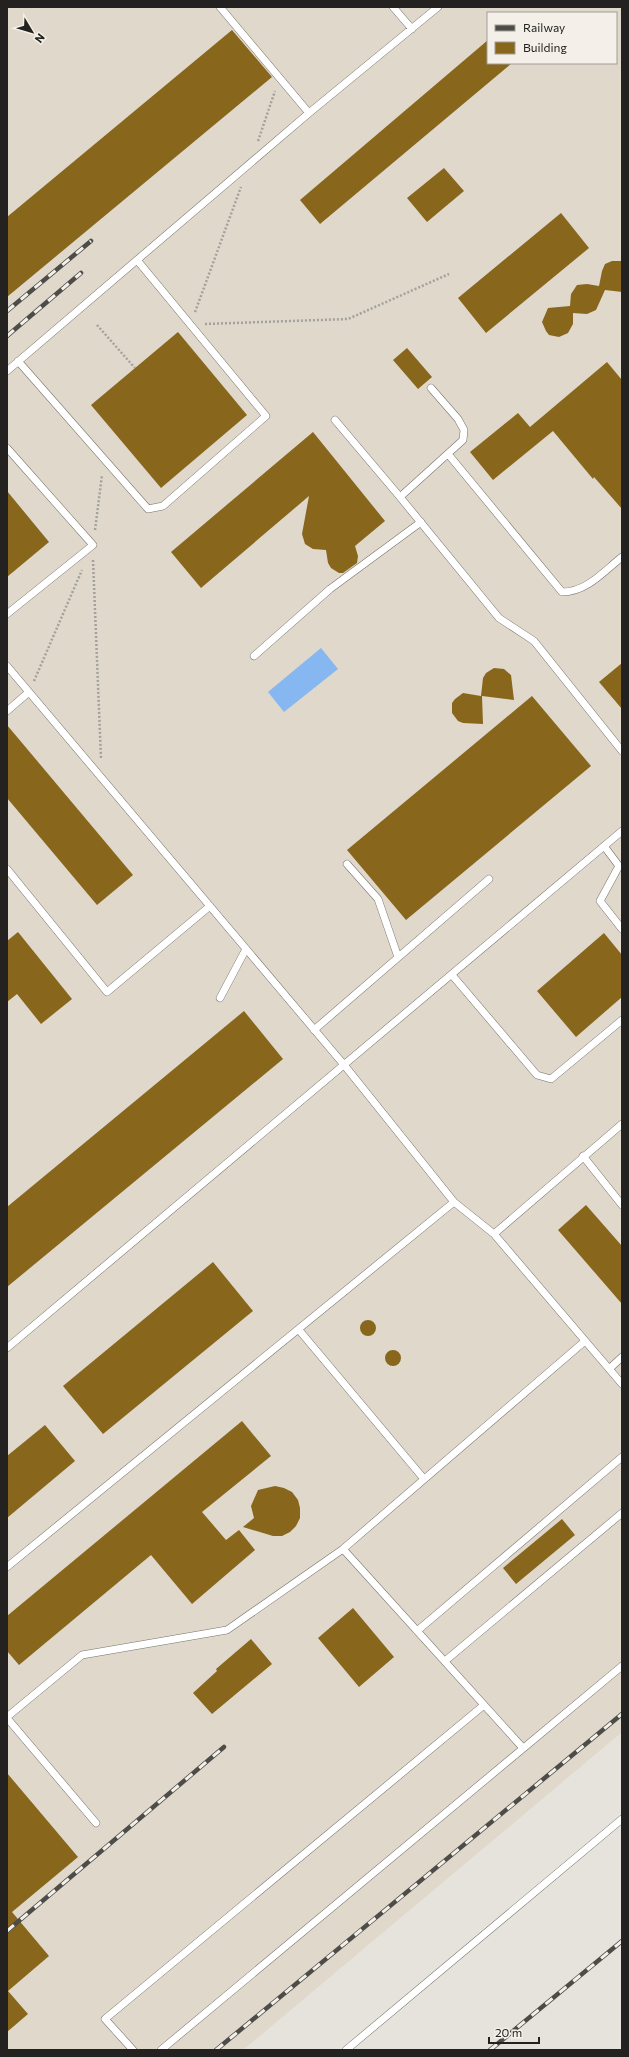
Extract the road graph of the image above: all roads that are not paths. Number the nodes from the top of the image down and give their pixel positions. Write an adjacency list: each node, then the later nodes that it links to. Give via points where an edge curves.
1 (220, 7): 5 (lane)
2 (393, 7): 4 (lane)
3 (438, 7): 4 (lane)
4 (412, 29): 5 (lane)
5 (309, 113): 6 (lane)
6 (137, 260): 7 (lane); 7 (lane, via 266,416 163,506 148,509)
7 (18, 361): 8 (lane)
8 (7, 371)
9 (431, 388): 12 (lane, via 458,419 464,430 463,440)
10 (335, 420): 13 (lane)
11 (7, 448): 16 (lane, via 93,545)
12 (448, 454): 13 (lane); 15 (lane, via 562,592 573,592 585,587)
13 (400, 497): 14 (lane)
14 (421, 522): 17 (lane, via 330,589); 21 (lane, via 499,618 534,641)
15 (622, 557)
16 (7, 614)
17 (254, 656)
18 (7, 666): 19 (lane)
19 (29, 692): 20 (lane); 27 (lane)
20 (7, 711)
21 (622, 751)
22 (622, 831): 23 (lane)
23 (604, 846): 28 (lane, via 619,866 600,901); 31 (lane)
24 (347, 864): 30 (lane, via 378,899)
25 (7, 869): 27 (lane, via 107,992)
26 (489, 879): 30 (lane)
27 (210, 906): 29 (lane)
28 (622, 929)
29 (246, 949): 32 (lane); 34 (lane)
30 (398, 957): 34 (lane)
31 (452, 975): 33 (lane, via 537,1075 550,1079); 35 (lane)
32 (220, 998)
33 (622, 1020)
34 (314, 1030): 35 (lane)
35 (345, 1066): 38 (lane); 43 (lane)
36 (622, 1124): 37 (lane)
37 (583, 1156): 39 (lane); 40 (lane)
38 (454, 1202): 40 (lane); 41 (lane)
39 (622, 1205)
40 (494, 1234): 42 (lane)
41 (299, 1330): 48 (lane); 51 (lane)
42 (585, 1341): 45 (lane); 48 (lane)
43 (7, 1348)
44 (622, 1357): 45 (lane)
45 (609, 1369): 46 (lane)
46 (622, 1384)
47 (622, 1457): 52 (lane)
48 (424, 1479): 50 (lane)
49 (622, 1513): 53 (lane)
50 (343, 1549): 52 (lane); 56 (lane, via 227,1630 82,1655)
51 (7, 1567)
52 (417, 1631): 53 (lane)
53 (445, 1661): 55 (lane)
54 (622, 1666): 57 (lane)
55 (484, 1705): 57 (lane); 60 (lane, via 105,2019)
56 (7, 1718): 59 (lane)
57 (523, 1748): 61 (lane)
58 (622, 1819): 62 (lane)
59 (96, 1823)
60 (133, 2050)
61 (161, 2050)
62 (346, 2050)

